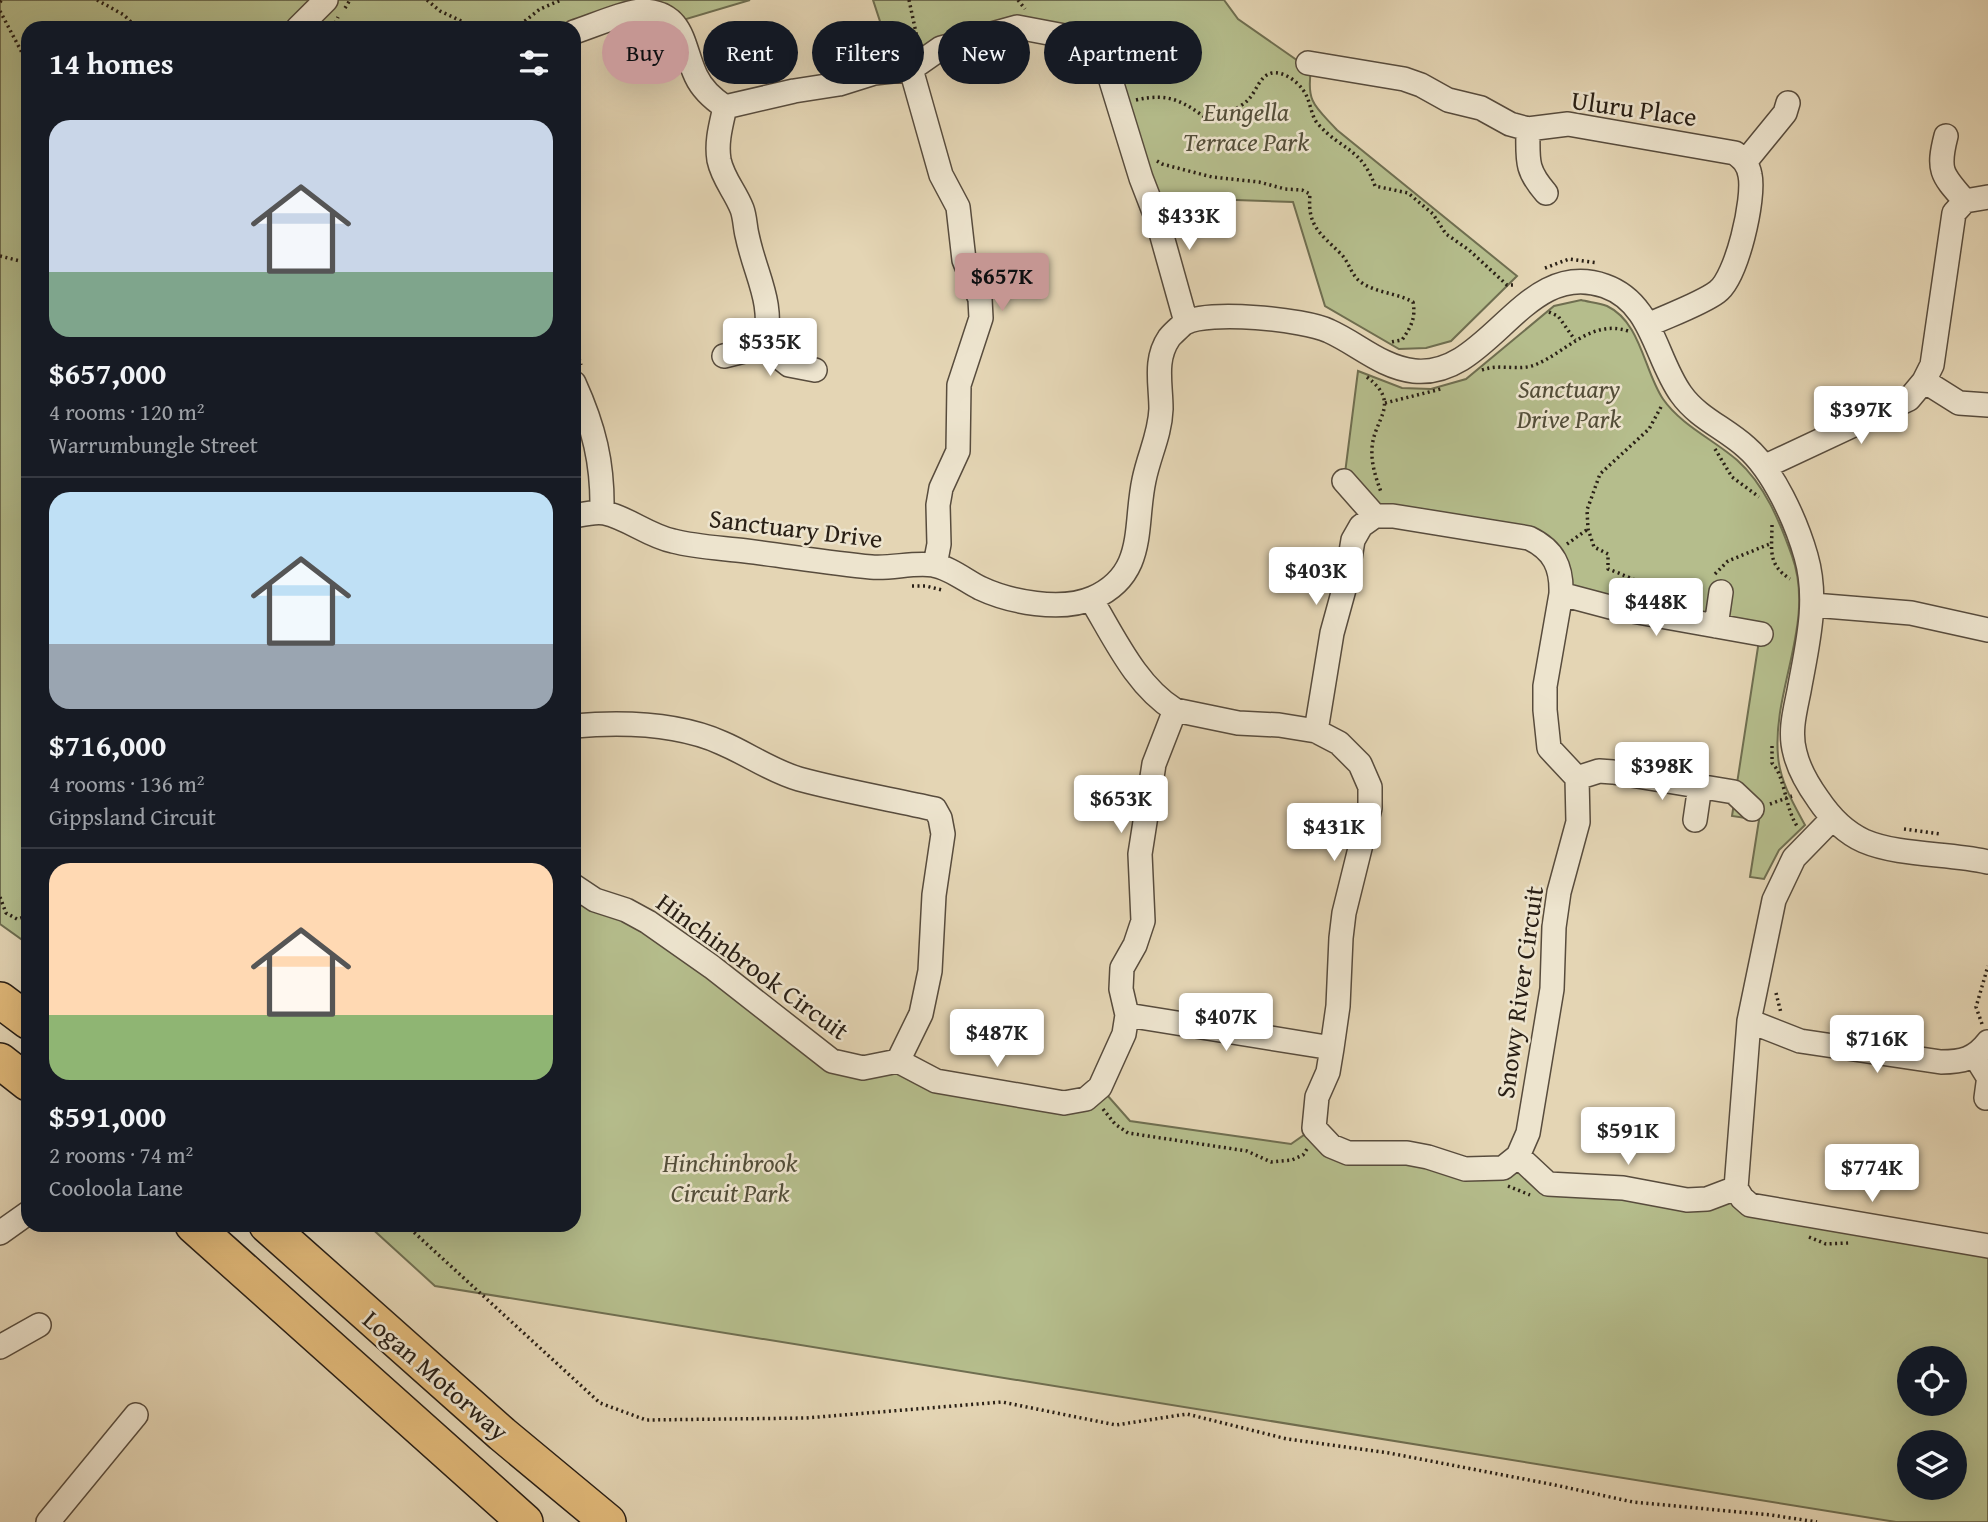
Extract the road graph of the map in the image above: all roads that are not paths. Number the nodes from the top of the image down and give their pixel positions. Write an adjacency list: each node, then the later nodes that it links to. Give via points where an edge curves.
1 (326, 0): 2 (street)
2 (305, 21)
3 (581, 30): 9 (street, via 640,10 662,15 685,41 696,76)
4 (924, 60): 16 (street, via 941,48 1017,27 1091,41 1104,58)
5 (1308, 63): 10 (street, Uluru Place, via 1404,79)
6 (839, 84): 9 (street)
7 (923, 84): 29 (street, via 940,175 958,207 964,260 981,318 959,385 958,451 941,488)
8 (1788, 103): 12 (street, via 1786,113)
9 (725, 107): 18 (street, via 719,159 724,180 743,213 768,309)
10 (1528, 129): 12 (street, Uluru Place, via 1568,124 1719,149 1735,153); 13 (street, via 1532,177)
11 (1946, 136): 15 (street, via 1941,157 1944,177)
12 (1745, 162): 17 (street, via 1752,188 1730,279 1717,292)
13 (1546, 193)
14 (1988, 197): 15 (street)
15 (1965, 201): 21 (street, via 1954,213 1932,365)
16 (1186, 322): 17 (street, via 1216,317 1298,321 1329,330 1368,365 1420,372 1446,367 1469,353 1536,295 1564,283 1588,281 1612,288 1633,303); 32 (street, via 1170,337 1158,362 1158,436 1144,477 1139,536 1131,562 1114,583)
17 (1641, 332): 24 (street, via 1693,409)
18 (765, 346): 19 (street); 20 (street, via 789,365)
19 (724, 356)
20 (815, 370)
21 (1924, 382): 23 (street, via 1959,403); 24 (street, via 1909,399)
22 (581, 399): 26 (street, via 598,450)
23 (1988, 405)
24 (1766, 466): 33 (street, via 1806,552)
25 (1344, 481): 28 (street)
26 (602, 512): 27 (street); 29 (street, Sanctuary Drive, via 669,541 877,568)
27 (581, 515)
28 (1384, 516): 31 (street, via 1529,538 1551,554 1562,579); 39 (street, via 1361,526 1353,540)
29 (935, 565): 32 (street, via 986,591 1026,602 1057,605)
30 (1721, 592): 34 (street)
31 (1562, 594): 34 (street); 40 (street, via 1545,710 1549,748)
32 (1091, 599): 37 (street, via 1122,652 1151,690)
33 (1813, 606): 35 (street, via 1911,613); 43 (street, via 1792,726 1793,750 1808,785)
34 (1716, 626): 36 (street)
35 (1988, 630)
36 (1761, 634)
37 (1175, 710): 39 (street); 49 (street, via 1154,764 1140,854 1143,921 1122,968)
38 (581, 725): 54 (street, via 648,725 702,736 800,779 935,808 943,834 930,971 921,1014)
39 (1316, 732): 51 (street, via 1339,743 1360,764 1370,788 1370,808 1343,926)
40 (1577, 778): 41 (street, via 1599,771); 57 (street, Snowy River Circuit, via 1578,822 1559,892 1552,989 1528,1133)
41 (1700, 786): 42 (street, via 1734,792); 44 (street)
42 (1752, 809)
43 (1832, 819): 45 (street, via 1860,840 1882,847); 50 (street, via 1794,858 1774,900)
44 (1695, 820)
45 (1988, 862)
46 (581, 891): 54 (street, Hinchinbrook Circuit, via 648,922 832,1061 863,1068)
47 (0, 1000): 48 (highway)
48 (21, 1016)
49 (1127, 1016): 51 (street); 54 (street, via 1124,1034 1100,1087 1086,1099 1064,1103 936,1081)
50 (1749, 1021): 52 (street, via 1800,1041 1941,1062 1961,1062); 58 (street)
51 (1332, 1048): 57 (street, via 1314,1113 1314,1128 1331,1146 1348,1153 1407,1153 1465,1169 1503,1168)
52 (1981, 1049): 56 (street)
53 (0, 1061): 55 (highway)
54 (898, 1061)
55 (21, 1078)
56 (1987, 1086)
57 (1518, 1156): 58 (street, via 1548,1184 1623,1188 1687,1200 1707,1199)
58 (1737, 1188): 63 (street, via 1750,1205)
59 (21, 1218): 62 (street)
60 (201, 1232): 68 (highway, Logan Motorway)
61 (275, 1232): 69 (highway, Logan Motorway, via 502,1434)
62 (0, 1233)
63 (1988, 1245)
64 (39, 1325): 65 (street)
65 (0, 1347)
66 (136, 1415): 67 (street)
67 (48, 1522)
68 (526, 1522)
69 (609, 1522)

